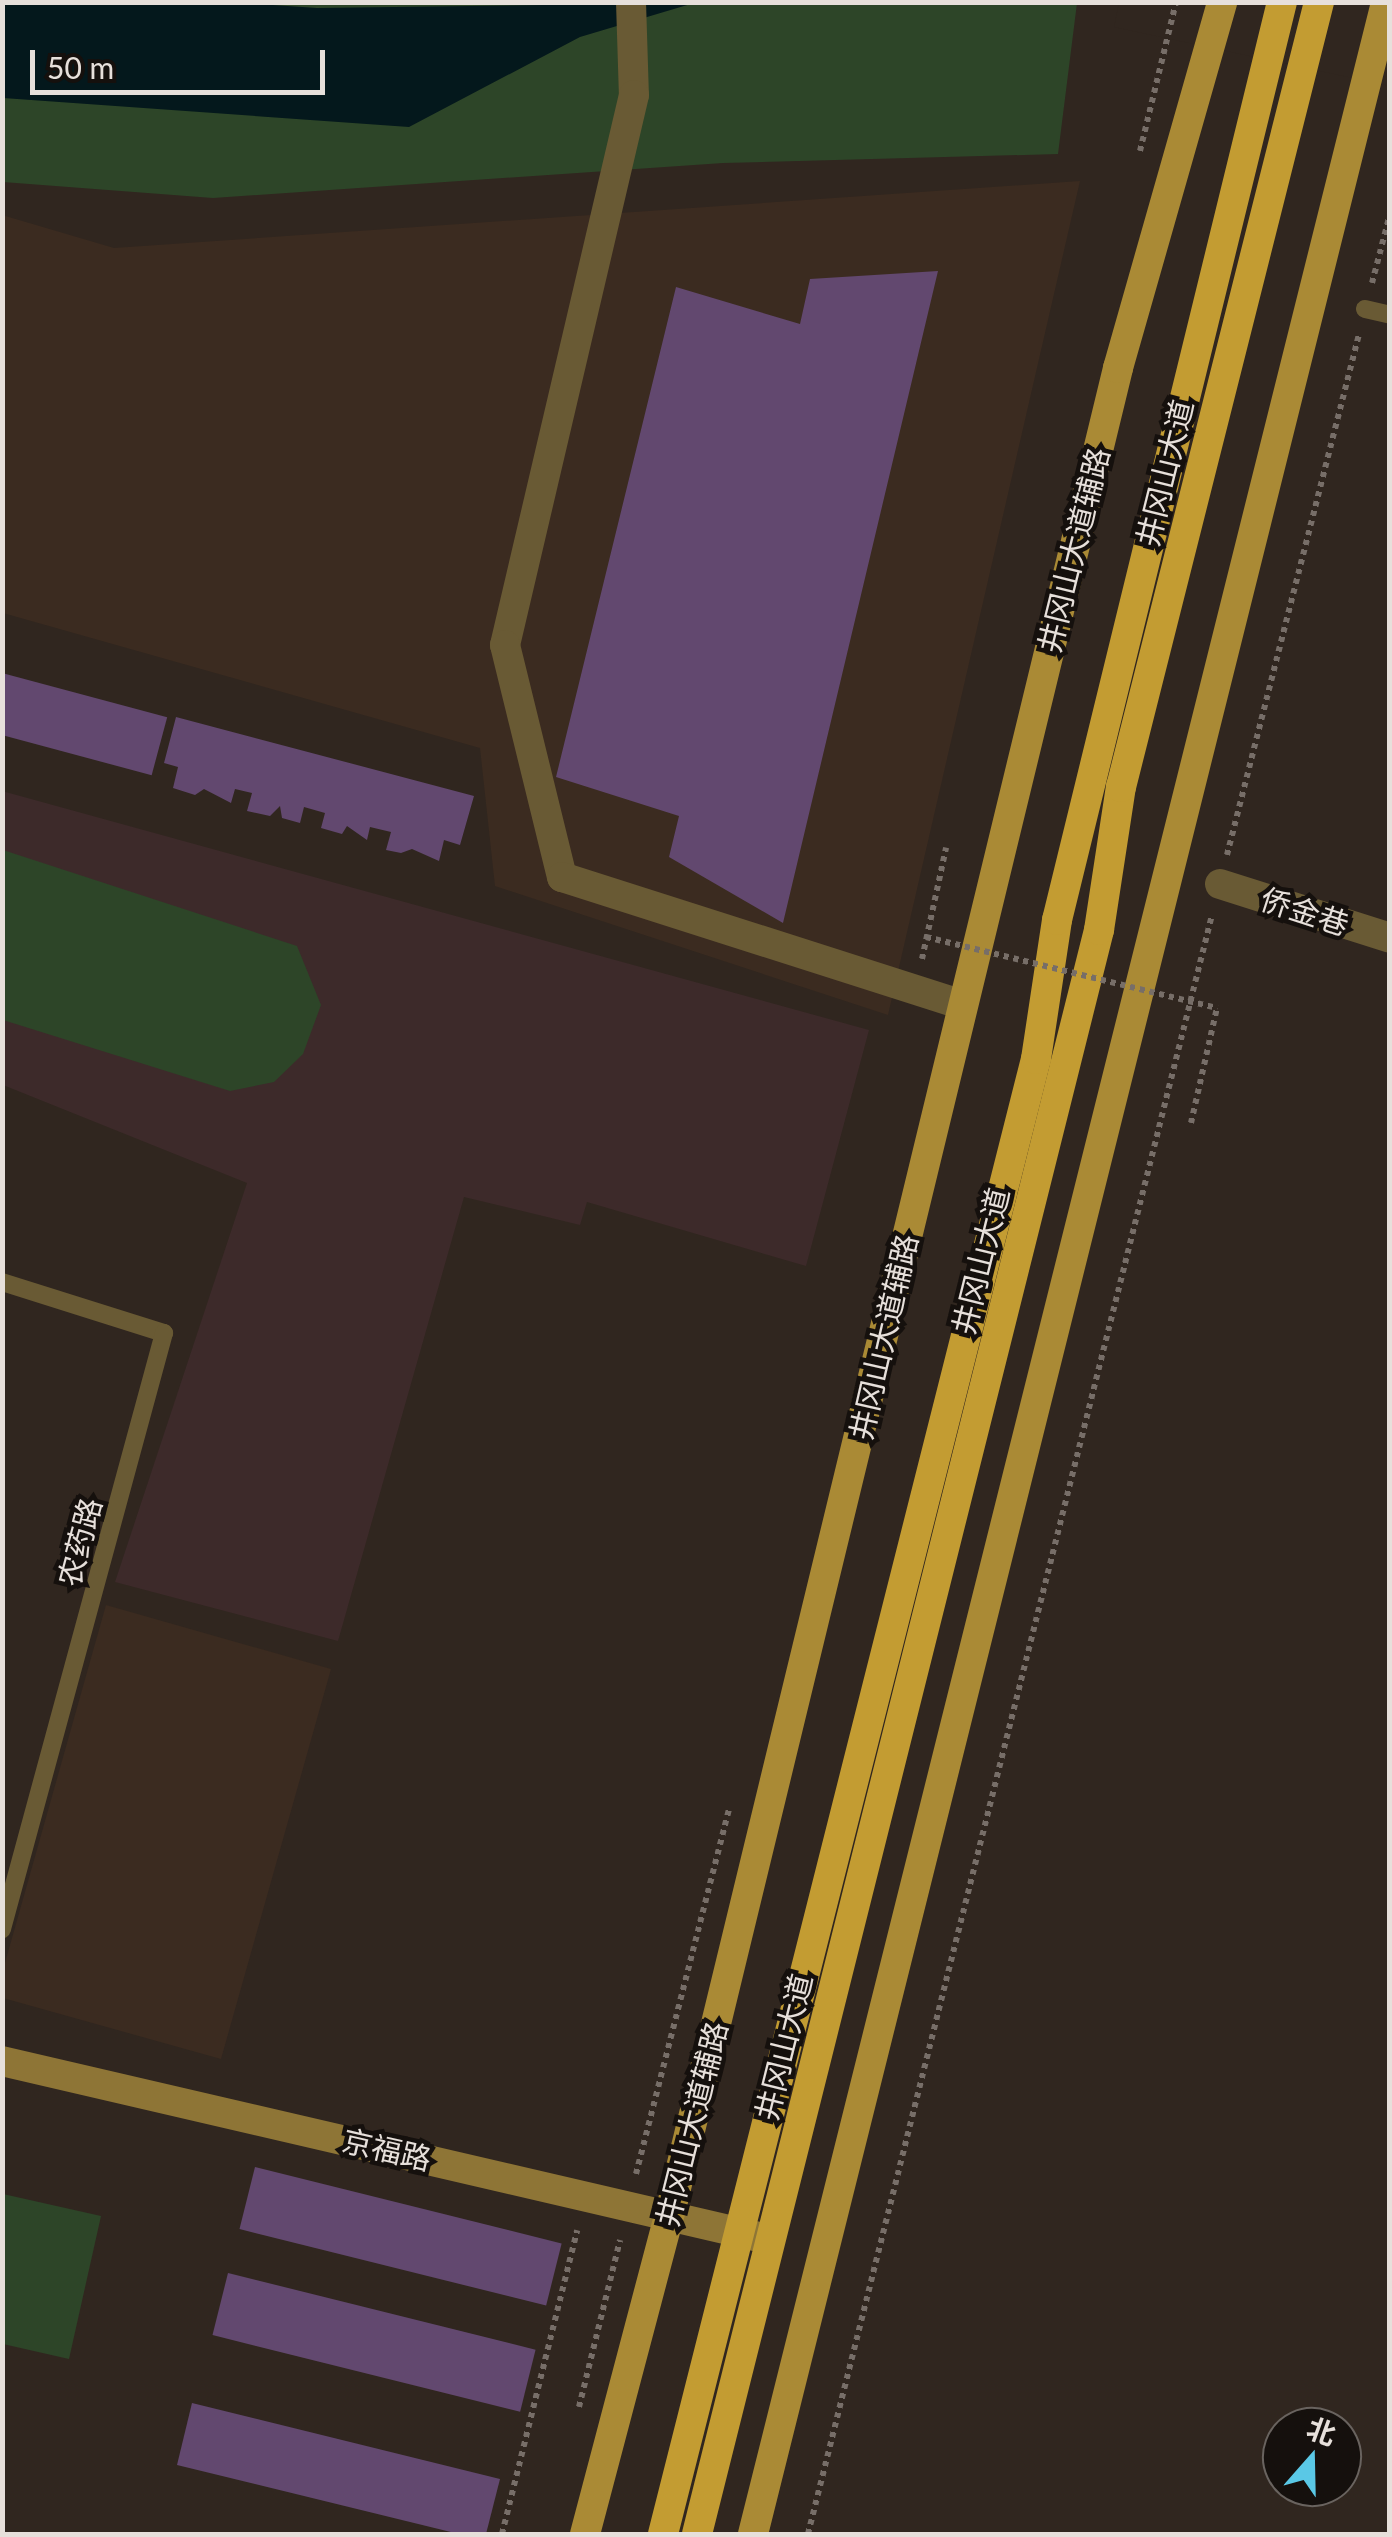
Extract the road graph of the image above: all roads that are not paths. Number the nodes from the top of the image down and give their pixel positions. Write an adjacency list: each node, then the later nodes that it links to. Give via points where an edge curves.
1 (631, 2): 10 (street, via 634,95 505,645 562,877)
2 (1222, 2): 10 (main road, 井冈山大道辅路, via 1118,368)
3 (1282, 2): 15 (highway, 井冈山大道, via 1056,920 1036,1059)
4 (1319, 2): 16 (highway, 井冈山大道, via 1121,787 1098,930)
5 (1386, 2): 20 (main road)
6 (1365, 308): 7 (lane)
7 (1390, 315)
8 (1220, 884): 9 (street, 侨金巷)
9 (1390, 938)
10 (962, 1006): 14 (main road, 井冈山大道辅路)
11 (2, 1282): 12 (lane, 农药路, via 164,1333)
12 (2, 1929)
13 (2, 2061): 14 (street, 京福路)
14 (670, 2212): 15 (street, 京福路); 17 (main road, 井冈山大道辅路)
15 (739, 2231): 16 (street, 京福路); 18 (highway, 井冈山大道)
16 (771, 2240): 19 (highway, 井冈山大道)
17 (585, 2534)
18 (662, 2534)
19 (697, 2534)
20 (752, 2534)

